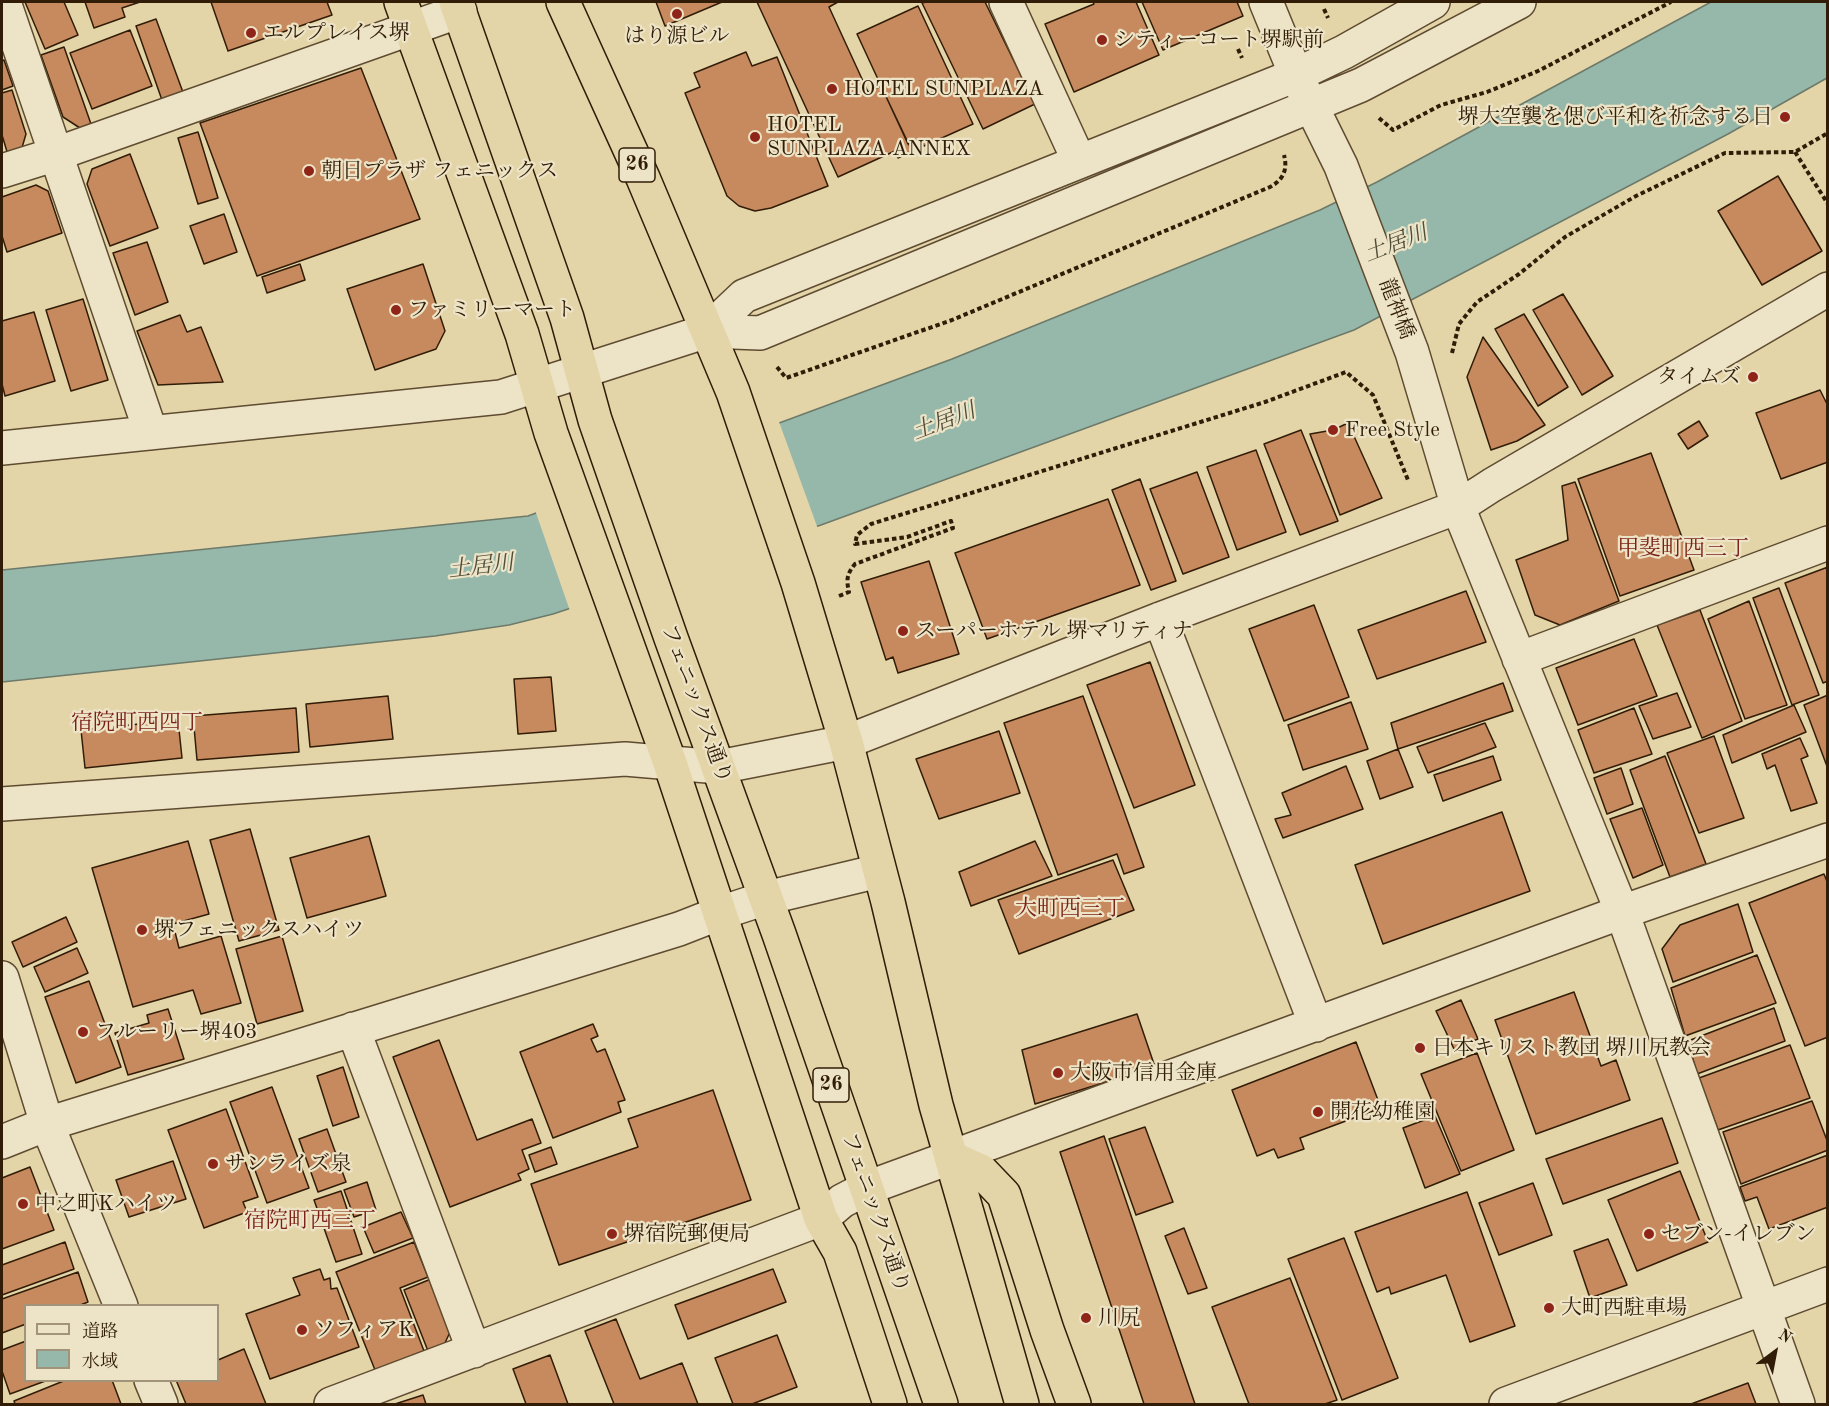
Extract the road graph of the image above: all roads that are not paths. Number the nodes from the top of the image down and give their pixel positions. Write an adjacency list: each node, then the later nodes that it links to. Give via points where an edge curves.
1 (4, 2): 11 (street)
2 (563, 2): 15 (highway, 26)
3 (1006, 2): 12 (street)
4 (1266, 2): 9 (street, 龍神橋)
5 (1433, 2): 9 (street)
6 (1519, 2): 10 (street)
7 (458, 6): 8 (street); 16 (highway, フェニックス通り / 26)
8 (405, 15): 11 (street); 17 (highway, 26, via 522,334)
9 (1296, 75): 10 (street, 龍神橋); 12 (street)
10 (1311, 107): 15 (street, via 760,333); 20 (street, 龍神橋, via 1341,166 1412,352)
11 (57, 154): 13 (street); 18 (street)
12 (1079, 161): 15 (street, via 744,296)
13 (2, 171)
14 (1827, 289): 20 (street)
15 (707, 331): 16 (street); 24 (highway, 26, via 733,392 798,583)
16 (582, 370): 17 (street); 26 (highway, フェニックス通り / 26, via 595,420)
17 (535, 385): 18 (street, via 501,398); 25 (highway, 26)
18 (150, 433): 19 (street)
19 (2, 448)
20 (1458, 507): 22 (street); 23 (street, 龍神橋)
21 (1827, 543): 23 (street)
22 (1160, 619): 24 (street); 34 (street)
23 (1520, 658): 31 (street, 龍神橋)
24 (846, 742): 26 (street); 29 (highway, 26)
25 (670, 763): 26 (street); 27 (street, via 626,759); 32 (highway, 26)
26 (719, 767): 30 (highway, フェニックス通り / 26); 32 (highway, 26)
27 (2, 804)
28 (1827, 840): 31 (street)
29 (879, 871): 30 (street); 38 (highway, 26)
30 (766, 898): 32 (street); 39 (highway, フェニックス通り / 26)
31 (1622, 912): 34 (street); 43 (street, 龍神橋)
32 (720, 913): 35 (street); 40 (highway, 26)
33 (2, 978): 36 (street)
34 (1317, 1025): 38 (street)
35 (353, 1029): 36 (street); 44 (street)
36 (47, 1124): 37 (street); 42 (street)
37 (2, 1142)
38 (952, 1158): 39 (street); 50 (highway, 26); 51 (highway, via 981,1171 1004,1195)
39 (867, 1188): 40 (street, via 842,1201); 49 (highway, フェニックス通り / 26)
40 (821, 1220): 44 (street); 48 (highway, 26, via 840,1252)
41 (1827, 1284): 43 (street)
42 (121, 1304)
43 (1764, 1307): 52 (street); 53 (street, 龍神橋)
44 (474, 1351): 47 (street)
45 (152, 1382): 46 (street)
46 (161, 1404)
47 (331, 1404)
48 (890, 1404)
49 (942, 1404)
50 (1022, 1404)
51 (1074, 1404)
52 (1506, 1404)
53 (1798, 1404)

